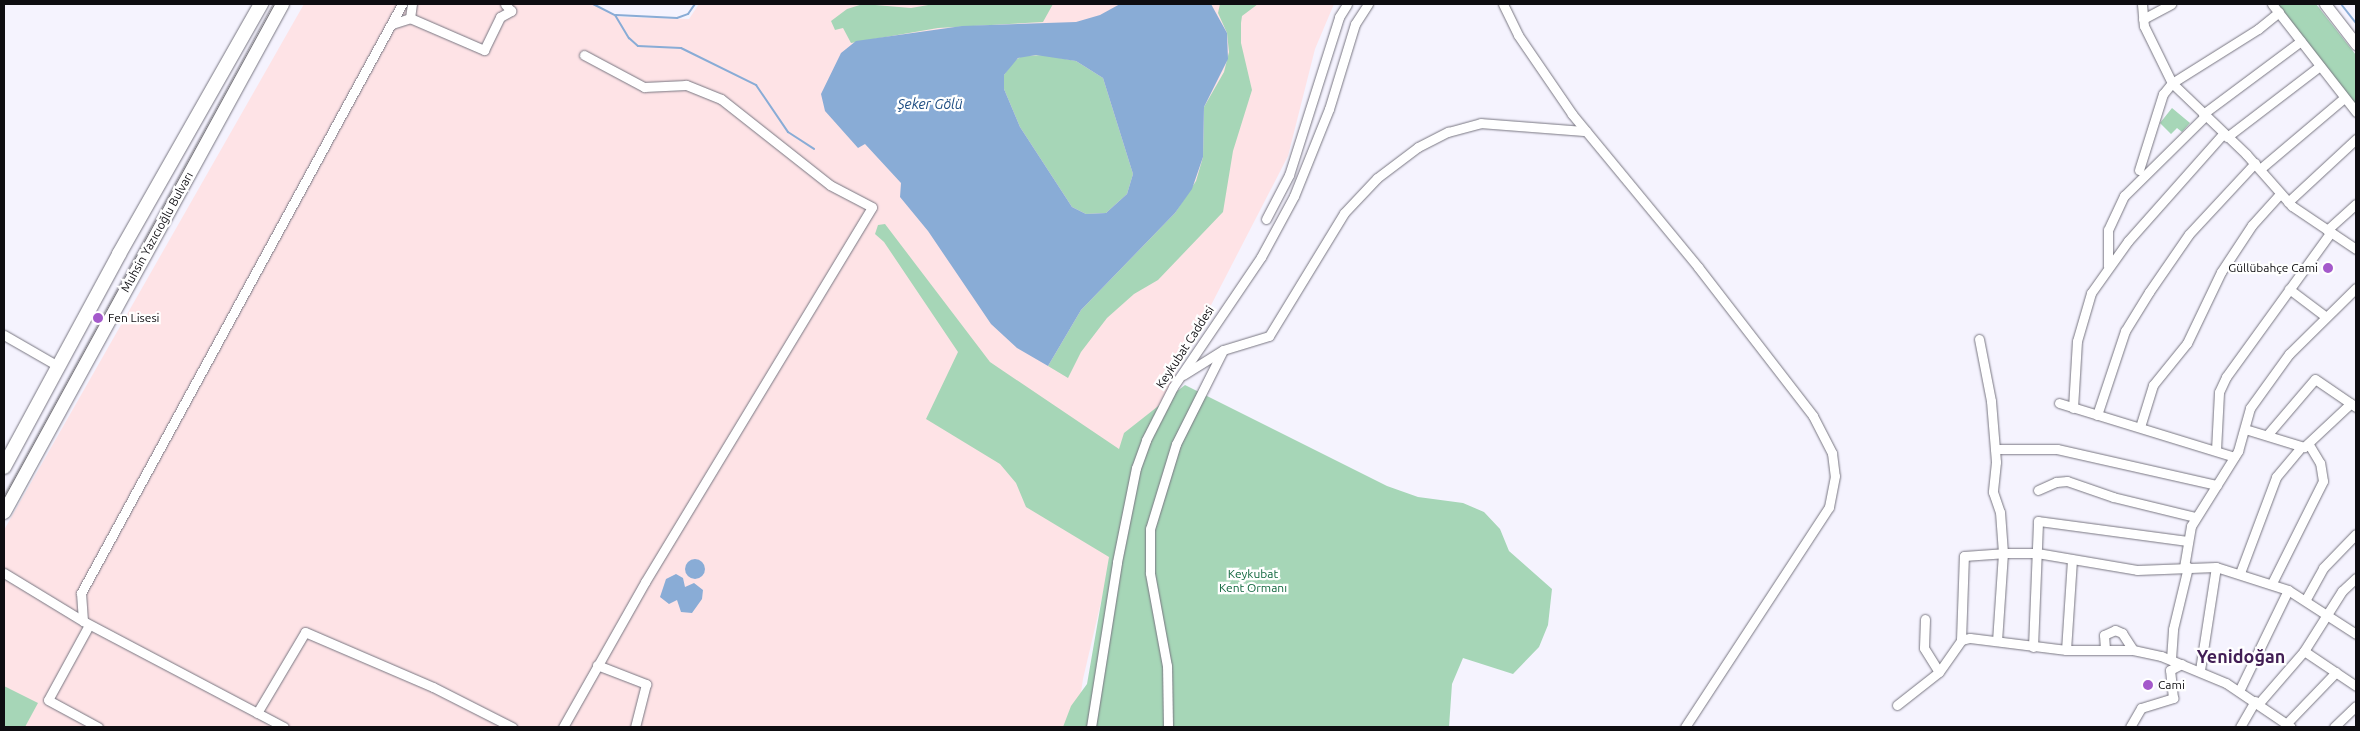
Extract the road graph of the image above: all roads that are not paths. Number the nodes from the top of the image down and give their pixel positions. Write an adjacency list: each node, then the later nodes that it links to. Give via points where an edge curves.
1 (261, 4): 43 (highway, Muhsin Yazıcıoğlu Bulvarı)
2 (282, 4): 59 (highway, Muhsin Yazıcıoğlu Bulvarı)
3 (402, 4): 16 (street)
4 (412, 4): 14 (street)
5 (505, 4): 14 (street, via 511,11 500,17 484,50)
6 (1347, 4): 33 (street, via 1339,18 1289,175)
7 (1368, 4): 44 (street, Keykubat Caddesi, via 1355,24 1329,109 1294,196 1261,257)
8 (1503, 4): 25 (street, via 1518,35)
9 (2142, 4): 15 (street)
10 (2170, 4): 15 (street)
11 (2272, 4): 13 (street)
12 (2325, 4): 18 (main road)
13 (2279, 12): 17 (street); 21 (street, via 2258,29)
14 (410, 18): 16 (street)
15 (2143, 18): 21 (street, via 2160,64)
16 (392, 24): 76 (street, via 81,593)
17 (2301, 41): 20 (street); 24 (street)
18 (2356, 44)
19 (584, 55): 87 (street, via 644,87 686,85 721,99 830,185 872,207)
20 (2320, 66): 22 (street); 26 (street)
21 (2172, 83): 24 (street); 29 (street, via 2163,94)
22 (2344, 98): 23 (street); 28 (street)
23 (2356, 112)
24 (2204, 115): 26 (street); 36 (street, via 2124,196 2108,230)
25 (1586, 131): 42 (street, via 1490,122 1456,129 1418,147 1377,178 1344,213 1269,336); 107 (street, via 1698,267 1813,416 1827,438 1834,460 1835,484 1829,507)
26 (2225, 135): 28 (street); 36 (street, via 2163,199)
27 (2356, 139): 31 (street)
28 (2257, 166): 30 (street); 48 (street, via 2189,234 2149,292 2125,331)
29 (2140, 170)
30 (2280, 194): 31 (street); 49 (street, via 2224,266 2187,343 2153,385)
31 (2288, 202): 34 (street)
32 (2356, 204): 34 (street)
33 (1266, 219)
34 (2329, 231): 35 (street); 38 (street)
35 (2356, 249)
36 (2108, 266): 47 (street, via 2083,312 2075,354)
37 (2356, 288): 39 (street)
38 (2289, 289): 39 (street); 54 (street, via 2222,384)
39 (2326, 316): 50 (street, via 2265,385 2250,408)
40 (4, 335): 43 (street)
41 (1979, 339): 53 (street, via 1990,394)
42 (1223, 350): 44 (street); 106 (street, via 1180,435 1150,529 1150,573 1167,666)
43 (58, 366): 56 (highway, Muhsin Yazıcıoğlu Bulvarı)
44 (1181, 376): 105 (street, Keykubat Caddesi, via 1158,413 1136,468 1117,562)
45 (2059, 403): 47 (street)
46 (2354, 404): 51 (street, via 2315,379); 52 (street)
47 (2073, 408): 48 (street)
48 (2097, 415): 49 (street)
49 (2140, 427): 54 (street)
50 (2245, 429): 51 (street); 55 (street)
51 (2268, 434): 52 (street)
52 (2305, 446): 69 (street, via 2276,477); 71 (street, via 2320,463 2323,481)
53 (1995, 449): 57 (street, via 2057,449); 63 (street, via 1993,492 2000,512)
54 (2216, 450): 55 (street)
55 (2234, 457): 57 (street)
56 (4, 466)
57 (2217, 484): 60 (street)
58 (2038, 490): 60 (street, via 2067,481 2113,497)
59 (4, 512)
60 (2196, 517): 62 (street)
61 (2356, 534): 73 (street, via 2323,568)
62 (2187, 541): 64 (street, via 2040,520 2037,523); 66 (street)
63 (2003, 553): 64 (street); 78 (street, via 1964,556); 79 (street)
64 (2037, 553): 65 (street); 80 (street)
65 (2072, 558): 66 (street, via 2127,569); 81 (street)
66 (2186, 567): 67 (street); 85 (street, via 2173,629)
67 (2216, 567): 69 (street); 88 (street)
68 (4, 573): 76 (street)
69 (2240, 573): 71 (street)
70 (2356, 578): 74 (street, via 2342,591)
71 (2272, 583): 72 (street)
72 (2288, 590): 73 (street); 92 (street)
73 (2306, 599): 74 (street)
74 (2327, 614): 77 (street); 84 (street)
75 (1925, 619): 89 (street, via 1924,648)
76 (86, 623): 96 (street); 97 (street, via 48,700)
77 (2356, 634)
78 (1961, 640): 79 (street); 89 (street)
79 (1997, 641): 80 (street)
80 (2033, 647): 81 (street)
81 (2066, 650): 82 (street)
82 (2105, 650): 83 (street); 83 (street, via 2104,635 2115,630 2122,633)
83 (2133, 650): 85 (street)
84 (2304, 651): 90 (street); 93 (street)
85 (2171, 660): 86 (street)
86 (2182, 664): 88 (street); 108 (street, via 2170,670 2173,698 2141,708)
87 (597, 665): 103 (street); 104 (street, via 646,684)
88 (2200, 670): 92 (street)
89 (1939, 672): 94 (street)
90 (2336, 672): 91 (street); 98 (street)
91 (2356, 686)
92 (2239, 692): 93 (street)
93 (2257, 702): 98 (street); 109 (street)
94 (1896, 705)
95 (2356, 706): 110 (street)
96 (257, 713): 101 (street); 102 (street, via 306,632 433,687)
97 (82, 718): 99 (street); 100 (street)
98 (2288, 726)
99 (77, 727)
100 (98, 727)
101 (284, 727)
102 (512, 727)
103 (563, 727)
104 (635, 727)
105 (1091, 727)
106 (1168, 727)
107 (1686, 727)
108 (2130, 727)
109 (2240, 727)
110 (2334, 727)

